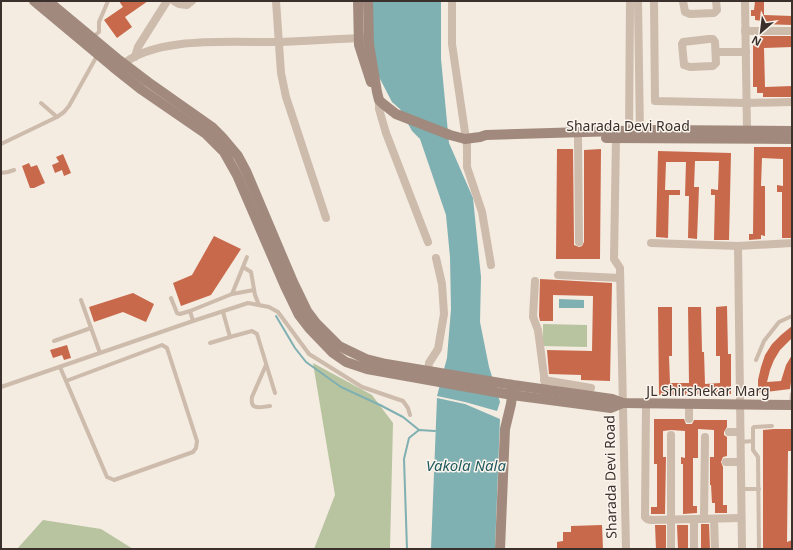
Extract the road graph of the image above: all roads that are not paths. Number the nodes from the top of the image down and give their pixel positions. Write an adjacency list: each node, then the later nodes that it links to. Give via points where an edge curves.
1 (34, 1): 20 (street)
2 (48, 1): 20 (street)
3 (108, 1): 20 (lane, via 99,22 99,32)
4 (166, 1): 25 (street)
5 (174, 1): 6 (street, via 187,5)
6 (192, 1)
7 (276, 1): 21 (street)
8 (358, 1): 19 (street)
9 (368, 1): 19 (street)
10 (452, 1): 41 (street, via 452,44)
11 (630, 1): 32 (street)
12 (638, 1): 31 (street)
13 (654, 1): 30 (street, via 655,101)
14 (683, 1): 15 (street, via 685,12 690,14 714,13 717,10)
15 (716, 1)
16 (745, 1): 18 (street)
17 (792, 31): 18 (street)
18 (745, 32): 23 (street)
19 (364, 38): 21 (street); 27 (street, via 359,45 367,56 370,82)
20 (89, 41): 24 (street); 26 (street)
21 (278, 42): 25 (street, via 188,43 152,49); 46 (street, via 286,97)
22 (716, 52): 22 (street, via 714,66 687,66 684,65 682,44 685,41 713,39); 23 (street)
23 (746, 52): 30 (street)
24 (98, 54): 26 (street); 33 (lane, via 69,106)
25 (135, 57): 26 (street)
26 (120, 67): 59 (street, via 212,127 231,147 246,171)
27 (378, 96): 41 (street, via 396,114); 47 (street, via 386,133)
28 (792, 102): 30 (street)
29 (41, 103): 33 (lane)
30 (746, 103): 35 (street)
31 (640, 104): 32 (street); 36 (street)
32 (629, 105): 37 (street)
33 (57, 117): 43 (lane)
34 (792, 131): 35 (street, Sharada Devi Road)
35 (740, 133): 36 (street, Sharada Devi Road); 36 (street, Sharada Devi Road, via 653,130); 42 (street, Sharada Devi Road)
36 (640, 134): 37 (street, Sharada Devi Road)
37 (629, 135): 38 (street); 40 (street, Sharada Devi Road)
38 (564, 136): 39 (street, Sharada Devi Road); 41 (street, Sharada Devi Road, via 488,141 480,137)
39 (578, 138): 40 (street, Sharada Devi Road); 48 (street)
40 (616, 138): 57 (street, Sharada Devi Road, via 614,259 619,265)
41 (465, 139): 54 (street, via 467,167 482,212)
42 (792, 139)
43 (1, 144)
44 (14, 170): 45 (lane)
45 (1, 173)
46 (326, 218)
47 (428, 242)
48 (579, 242)
49 (651, 243): 51 (street)
50 (792, 243): 51 (street)
51 (738, 246): 89 (street)
52 (247, 257): 55 (lane)
53 (436, 258): 77 (street, via 442,284 444,314 438,349 429,363)
54 (491, 265)
55 (243, 267): 60 (lane, via 251,272); 61 (lane)
56 (558, 275): 57 (street)
57 (620, 278): 86 (street, Sharada Devi Road)
58 (535, 280): 79 (street, via 533,317 538,330)
59 (289, 284): 77 (street, via 311,317 339,346 366,359); 81 (street, via 299,315 308,328 346,362 367,369 434,381)
60 (254, 290): 61 (lane); 64 (lane)
61 (232, 294): 65 (lane)
62 (171, 298): 65 (lane, via 177,313)
63 (81, 300): 69 (lane)
64 (259, 305): 66 (lane, via 248,304); 91 (lane, via 278,312 309,354 362,387 403,401)
65 (190, 311): 68 (lane)
66 (223, 312): 68 (lane); 70 (lane)
67 (792, 316): 74 (lane, via 778,322 764,341)
68 (193, 321): 73 (lane)
69 (91, 328): 71 (lane); 73 (lane)
70 (230, 337): 72 (lane); 75 (lane, via 252,331 257,334)
71 (54, 341)
72 (210, 343)
73 (100, 353): 76 (lane)
74 (756, 360)
75 (266, 365): 83 (lane); 90 (lane, via 251,402 257,408)
76 (60, 367): 78 (lane); 80 (lane)
77 (428, 370): 81 (street)
78 (66, 381): 78 (lane, via 107,477 114,480 193,452 196,448 167,348 162,345)
79 (544, 384): 82 (street); 84 (street); 86 (street, via 591,389)
80 (1, 387)
81 (501, 388): 82 (street)
82 (512, 390): 84 (street); 109 (street, via 505,429)
83 (275, 393)
84 (543, 399): 86 (street, via 611,408)
85 (792, 401): 89 (street, JL Shirshekar Marg)
86 (623, 404): 87 (street, JL Shirshekar Marg); 110 (street, Sharada Devi Road)
87 (646, 404): 88 (street, JL Shirshekar Marg); 106 (street, via 645,517 651,520)
88 (689, 404): 89 (street, JL Shirshekar Marg); 92 (street)
89 (739, 404): 95 (street)
90 (270, 406)
91 (410, 415)
92 (689, 418)
93 (772, 426): 98 (lane, via 754,427)
94 (729, 432): 95 (street)
95 (740, 432): 99 (street)
96 (671, 436): 106 (street)
97 (705, 437): 108 (street)
98 (753, 441): 99 (lane); 103 (lane, via 753,450 758,457)
99 (740, 442): 101 (street)
100 (726, 462): 101 (street)
101 (740, 462): 102 (street)
102 (741, 489): 103 (lane); 105 (street)
103 (759, 489): 115 (lane)
104 (714, 518): 105 (street); 108 (street); 113 (street)
105 (741, 518): 114 (street)
106 (672, 519): 107 (street); 111 (street)
107 (694, 519): 108 (street); 112 (street)
108 (704, 519)
109 (500, 549)
110 (626, 549)
111 (671, 549)
112 (694, 549)
113 (715, 549)
114 (742, 549)
115 (760, 549)

